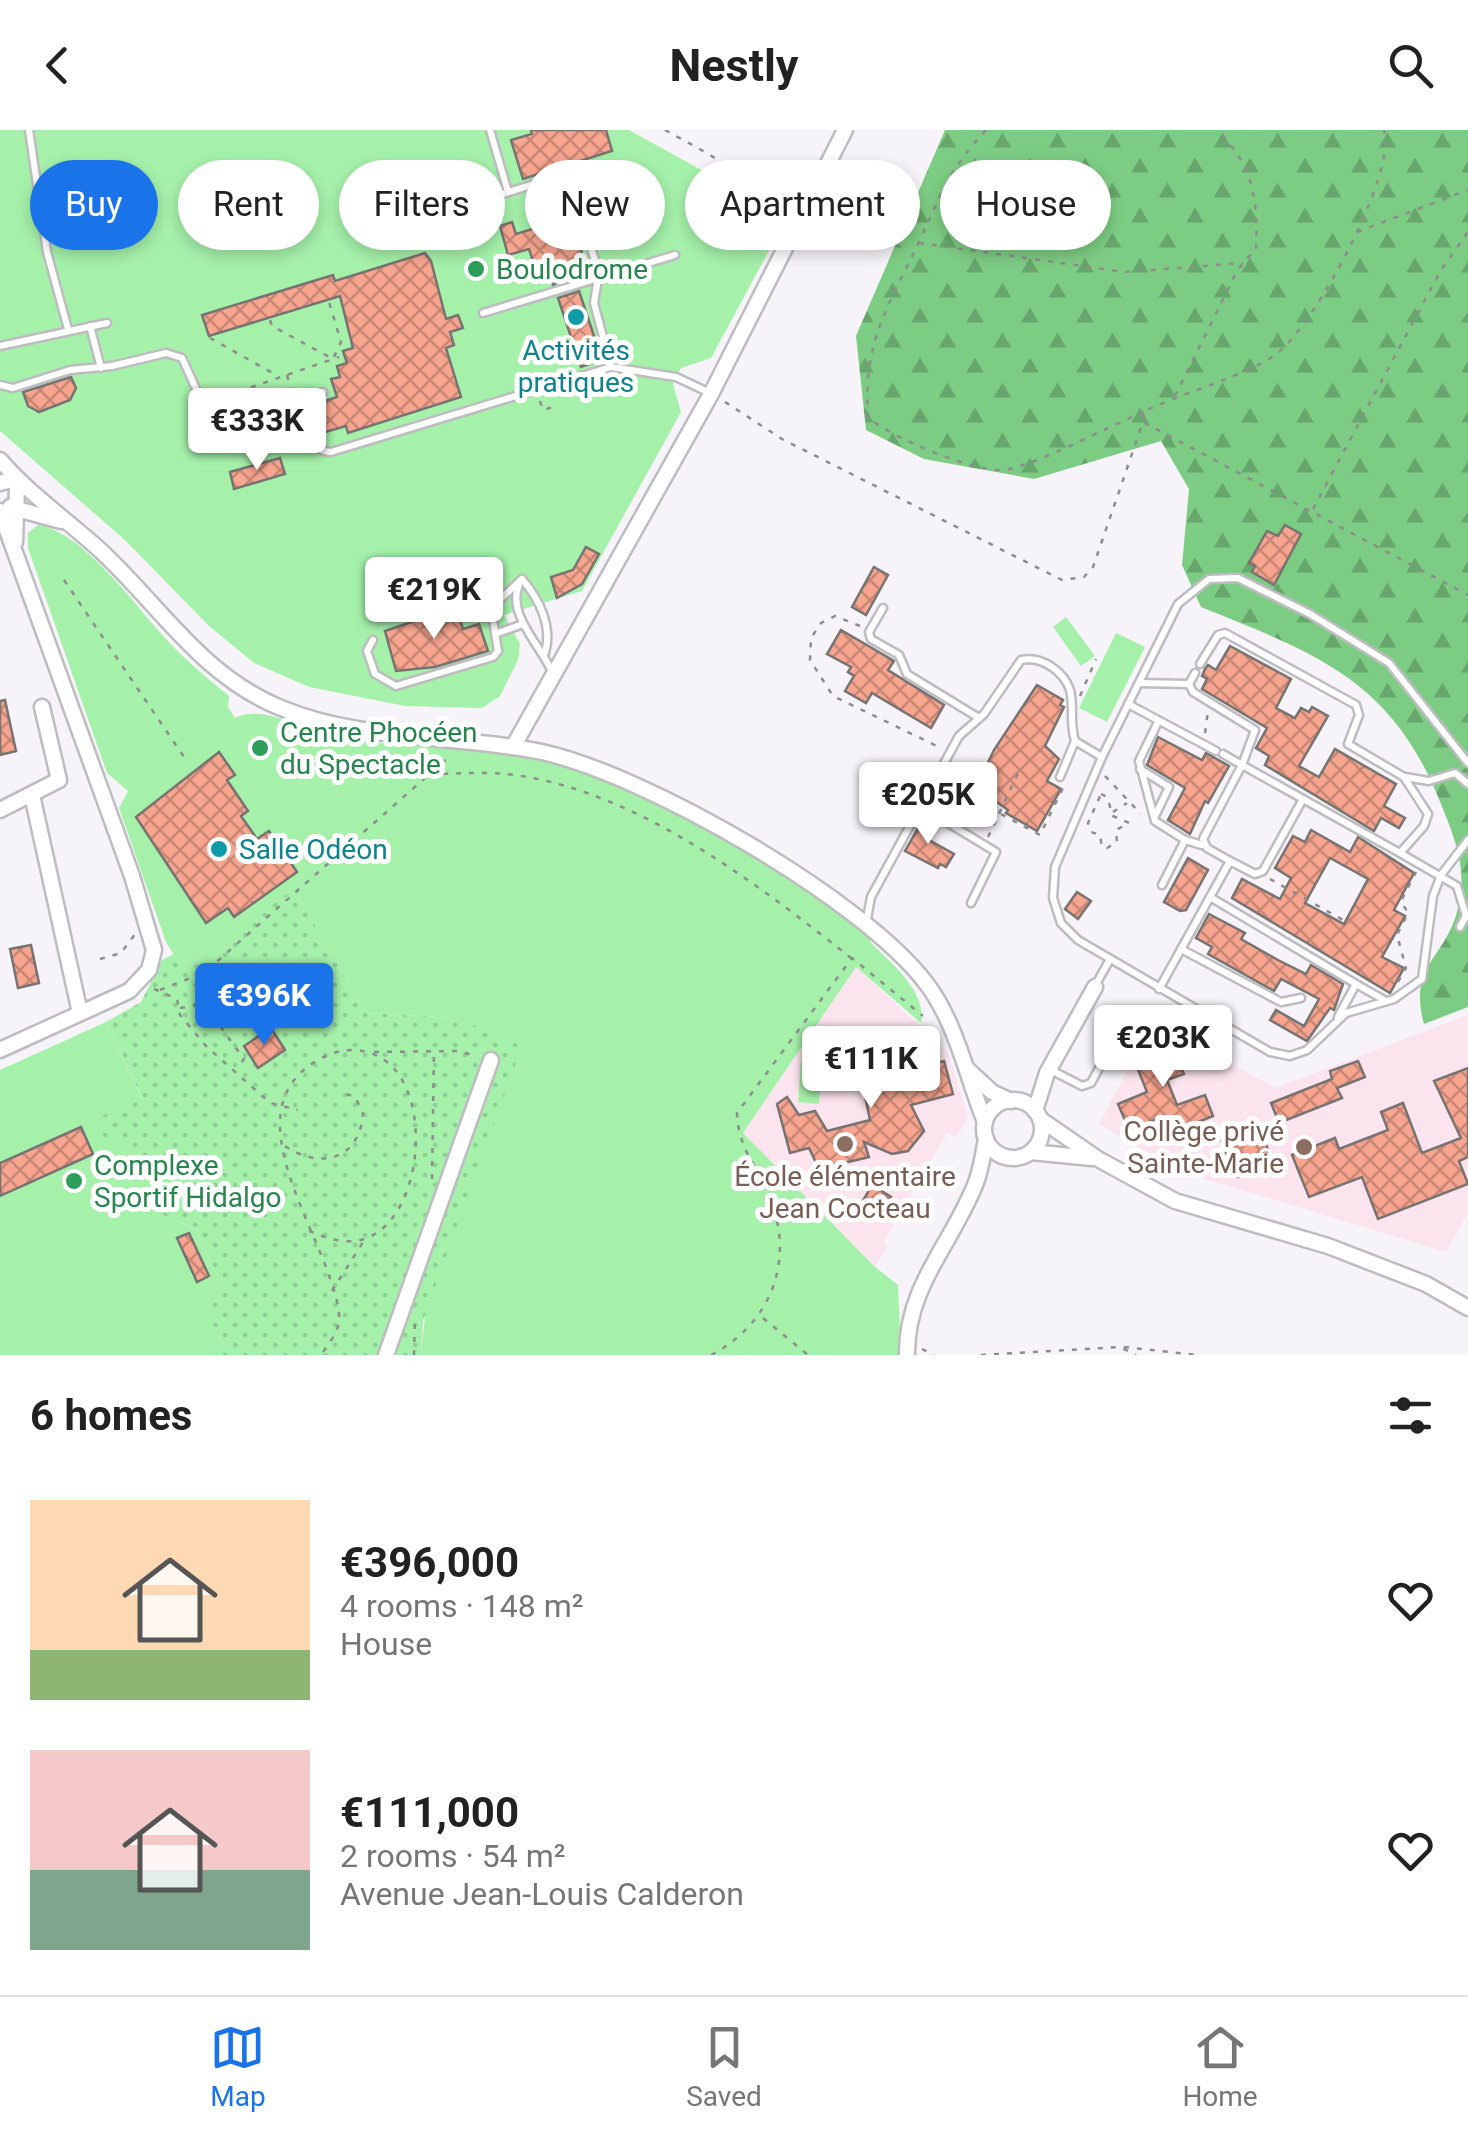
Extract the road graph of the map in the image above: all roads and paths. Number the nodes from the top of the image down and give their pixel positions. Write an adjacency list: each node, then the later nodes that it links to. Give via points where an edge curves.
1 (28, 130): 27 (lane, via 47,252)
2 (490, 130): 11 (lane)
3 (664, 130): 8 (path)
4 (845, 130): 9 (street)
5 (986, 130): 15 (path, via 952,166)
6 (1218, 130): 20 (path, via 1258,201 1256,249)
7 (1384, 130): 13 (path, via 1384,165)
8 (721, 160)
9 (830, 160)
10 (1468, 190): 13 (path)
11 (508, 192): 12 (lane); 21 (lane, via 551,180 572,188)
12 (505, 193)
13 (1356, 232): 40 (path, via 1300,330 1274,357)
14 (1468, 232): 49 (path, via 1441,270)
15 (920, 241)
16 (920, 243): 20 (path, via 1125,272)
17 (784, 250): 39 (street)
18 (915, 250): 44 (path, via 880,317 866,378 868,416 882,429 918,448 1006,471)
19 (675, 256): 21 (lane)
20 (1243, 263): 40 (path)
21 (599, 280): 23 (lane); 33 (lane, via 594,302)
22 (330, 302): 31 (path, via 341,342)
23 (484, 312)
24 (270, 320): 31 (path)
25 (107, 324): 26 (lane)
26 (90, 326): 27 (lane); 32 (lane)
27 (68, 329): 29 (lane)
28 (210, 338): 35 (path)
29 (0, 346)
30 (339, 357): 31 (path)
31 (332, 360): 34 (path)
32 (101, 368): 36 (lane, via 13,388); 42 (lane, via 176,355)
33 (611, 368): 37 (lane); 39 (lane, via 676,378)
34 (287, 375): 35 (path); 41 (path)
35 (281, 377): 42 (path)
36 (0, 385)
37 (536, 389): 41 (lane, via 331,452 307,441); 43 (path, via 544,410)
38 (323, 392): 41 (lane)
39 (711, 394): 45 (path, via 782,439 1062,580 1084,577 1093,568); 66 (street)
40 (1174, 397): 44 (path)
41 (294, 401): 42 (lane, via 234,419)
42 (203, 404)
43 (557, 406)
44 (1144, 411): 45 (path)
45 (1143, 422): 49 (path)
46 (0, 460): 47 (street)
47 (8, 481): 50 (street); 52 (street)
48 (0, 502): 50 (street)
49 (1313, 509): 56 (path)
50 (18, 510): 52 (street); 53 (street)
51 (0, 512): 53 (street)
52 (66, 523): 76 (street, via 230,683 312,719)
53 (14, 547): 122 (street, via 153,938 153,960)
54 (522, 579): 58 (lane, via 516,592); 60 (lane, via 491,608); 62 (lane, via 548,632)
55 (64, 580): 81 (path)
56 (1468, 595)
57 (883, 608): 59 (lane)
58 (523, 624): 60 (lane); 62 (lane)
59 (870, 632): 73 (lane, via 898,655 907,674); 79 (path, via 827,618 811,638 814,672 844,705 890,720)
60 (495, 634): 61 (lane, via 493,658 396,686 375,674 367,650)
61 (373, 640)
62 (544, 654): 66 (lane)
63 (1096, 659): 69 (path, via 1084,692)
64 (1200, 664): 89 (lane, via 1215,638 1226,633 1340,696 1359,710 1348,744)
65 (1195, 673): 68 (lane)
66 (552, 674): 78 (street)
67 (1138, 683): 68 (lane); 71 (lane); 80 (lane, via 1187,594 1209,579 1238,578 1378,654)
68 (1190, 684): 70 (lane)
69 (1074, 698): 73 (lane, via 1056,670 1041,660 1021,660); 75 (lane)
70 (1208, 701): 77 (path); 83 (lane, via 1256,730)
71 (1128, 704): 74 (lane); 82 (lane)
72 (42, 707): 92 (street, via 59,780)
73 (980, 718): 79 (lane, via 963,730)
74 (1158, 722): 77 (lane); 85 (lane)
75 (1075, 741): 82 (lane); 88 (lane)
76 (467, 742): 78 (street); 87 (path)
77 (1204, 744): 83 (lane)
78 (513, 747): 115 (street, via 644,786)
79 (950, 753): 95 (lane)
80 (1466, 756)
81 (184, 757)
82 (1102, 758): 84 (lane)
83 (1242, 765): 93 (lane); 104 (lane)
84 (1098, 768): 94 (path); 121 (lane, via 1055,867 1052,890 1066,930)
85 (1139, 768): 100 (lane); 100 (lane, via 1169,787)
86 (1018, 773): 98 (path)
87 (430, 774): 120 (path, via 519,775 638,814 807,920); 126 (path, via 205,972)
88 (1060, 777): 98 (path, via 1063,792 1040,835)
89 (1404, 777): 90 (lane, via 1429,781 1454,772); 105 (lane, via 1428,814)
90 (1468, 784)
91 (959, 793): 99 (lane)
92 (32, 795): 96 (street); 130 (street)
93 (1303, 799): 105 (lane); 108 (lane)
94 (1128, 803): 97 (path); 100 (path)
95 (920, 806): 99 (lane); 111 (lane)
96 (0, 810)
97 (1111, 813): 97 (path, via 1108,797 1100,794 1088,823 1104,848 1116,844 1116,830 1129,823)
98 (1002, 814): 103 (path)
99 (936, 815): 103 (lane)
100 (1154, 818): 101 (lane)
101 (1185, 840): 104 (lane); 110 (lane)
102 (1468, 840): 109 (lane)
103 (985, 842): 114 (lane, via 996,859)
104 (1202, 844): 106 (lane)
105 (1400, 853): 107 (lane)
106 (1230, 861): 108 (lane, via 1255,874); 112 (lane)
107 (1420, 864): 109 (lane); 128 (path, via 1400,901 1408,914 1397,935 1406,968)
108 (1263, 871): 116 (path)
109 (1441, 875): 113 (lane); 128 (lane, via 1430,911 1426,970 1410,990)
110 (1162, 885)
111 (872, 897): 115 (lane); 117 (lane)
112 (1210, 897): 119 (lane); 123 (lane)
113 (1465, 897): 118 (lane)
114 (971, 903)
115 (846, 910): 117 (street)
116 (1342, 920)
117 (866, 925): 138 (street, via 927,984)
118 (1460, 927)
119 (1181, 949): 125 (lane); 127 (lane, via 1281,1002)
120 (852, 958): 132 (path); 159 (path, via 737,1113 738,1140 768,1193 780,1235 777,1282)
121 (1109, 961): 124 (lane); 125 (lane)
122 (138, 984): 126 (path); 130 (street)
123 (1356, 984): 128 (lane); 133 (lane)
124 (1094, 987): 140 (street)
125 (1159, 989): 133 (lane, via 1280,1054 1307,1050)
126 (160, 990): 129 (path)
127 (1300, 998)
128 (1387, 1001): 133 (lane)
129 (179, 1008): 139 (path, via 191,1030); 139 (path, via 204,1004 244,1059)
130 (80, 1013): 134 (street)
131 (1128, 1015): 140 (lane, via 1091,1083 1082,1086)
132 (923, 1016)
133 (1336, 1020)
134 (0, 1050)
135 (434, 1051): 136 (path); 137 (path); 153 (path, via 430,1173)
136 (370, 1052): 143 (path, via 333,1053 308,1064 286,1088); 155 (path, via 410,1087 416,1142 402,1202)
137 (491, 1060): 153 (street)
138 (961, 1060): 142 (street, via 978,1082); 146 (street)
139 (237, 1070): 143 (path)
140 (1048, 1071): 142 (street); 145 (street)
141 (343, 1093): 148 (path, via 355,1097 363,1113 345,1152 316,1161)
142 (1016, 1101): 145 (street); 146 (street, via 994,1108)
143 (280, 1108): 144 (path); 148 (path)
144 (298, 1110)
145 (1038, 1115): 149 (street, via 1041,1136); 151 (street)
146 (985, 1122): 147 (street)
147 (986, 1139): 150 (street); 152 (street)
148 (284, 1145): 154 (path)
149 (1031, 1152): 150 (street); 151 (street)
150 (1005, 1157): 152 (street)
151 (1098, 1159): 158 (street, via 1175,1201 1299,1236 1426,1284)
152 (976, 1183): 167 (street, via 918,1288 907,1323)
153 (445, 1189): 157 (street)
154 (309, 1232): 155 (path); 156 (path)
155 (366, 1238): 156 (path)
156 (332, 1292): 162 (path, via 338,1325)
157 (402, 1308): 163 (street); 164 (path, via 418,1323)
158 (1468, 1308)
159 (761, 1316): 165 (path, via 734,1343); 166 (path)
160 (1120, 1347): 161 (path); 170 (path); 171 (path)
161 (1088, 1348): 168 (path); 169 (path)
162 (321, 1355)
163 (386, 1355)
164 (414, 1355)
165 (710, 1355)
166 (808, 1355)
167 (907, 1355)
168 (981, 1355)
169 (1079, 1355)
170 (1136, 1355)
171 (1197, 1355)

